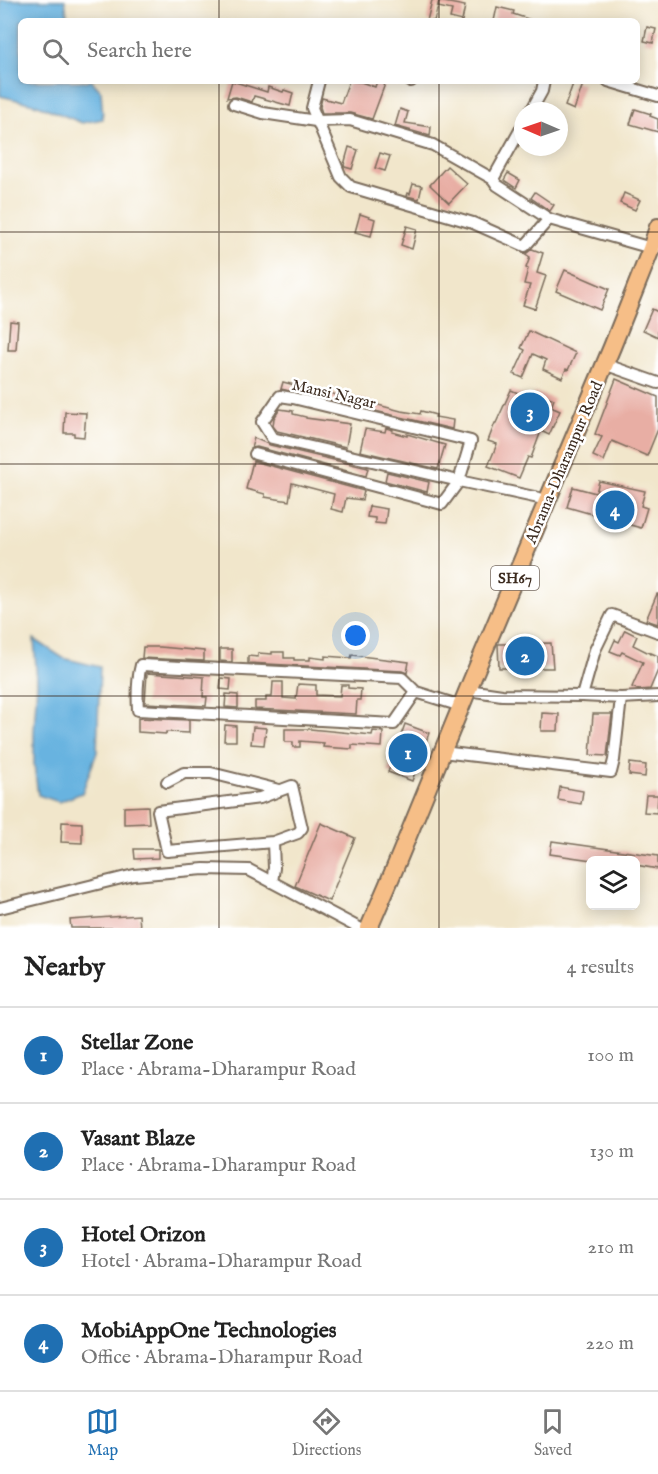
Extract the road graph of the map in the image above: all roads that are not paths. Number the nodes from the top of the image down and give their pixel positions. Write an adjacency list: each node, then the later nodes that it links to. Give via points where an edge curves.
1 (318, 84): 7 (street, via 312,108)
2 (543, 84): 5 (street)
3 (618, 84): 4 (street)
4 (658, 96)
5 (536, 102)
6 (234, 104): 7 (street)
7 (316, 121): 9 (street, via 350,120 433,145); 10 (street, via 341,177 351,187 473,223 525,246)
8 (514, 141): 9 (street)
9 (493, 179): 10 (street)
10 (549, 219): 12 (street)
11 (658, 227): 12 (main road, Abrama-Dharampur Road / SH67)
12 (655, 249): 13 (main road, Abrama-Dharampur Road / SH67)
13 (604, 364): 14 (street); 17 (main road, Abrama-Dharampur Road / SH67)
14 (658, 383)
15 (255, 454): 16 (street, Mansi Nagar, via 442,504)
16 (459, 481): 16 (street, Mansi Nagar, via 471,441 280,396 262,422 272,438); 17 (street, Mansi Nagar)
17 (548, 500): 22 (main road, Abrama-Dharampur Road / SH67)
18 (658, 632): 20 (street, via 612,615 595,650)
19 (416, 692): 19 (street, via 394,724 138,710 137,699 141,665 402,678); 22 (street)
20 (582, 696): 22 (street); 23 (street)
21 (658, 696): 23 (street)
22 (464, 698): 24 (main road, Abrama-Dharampur Road / SH67)
23 (621, 698): 24 (street, via 611,772)
24 (442, 752): 31 (main road, Abrama-Dharampur Road / SH67)
25 (167, 782): 26 (street, via 184,773 211,773)
26 (280, 791): 27 (street, via 292,786 302,828); 27 (street, via 260,798 158,810 167,851)
27 (273, 842): 28 (street)
28 (272, 882): 29 (street, via 249,870 134,875); 30 (street)
29 (0, 908)
30 (359, 928)
31 (369, 928)

